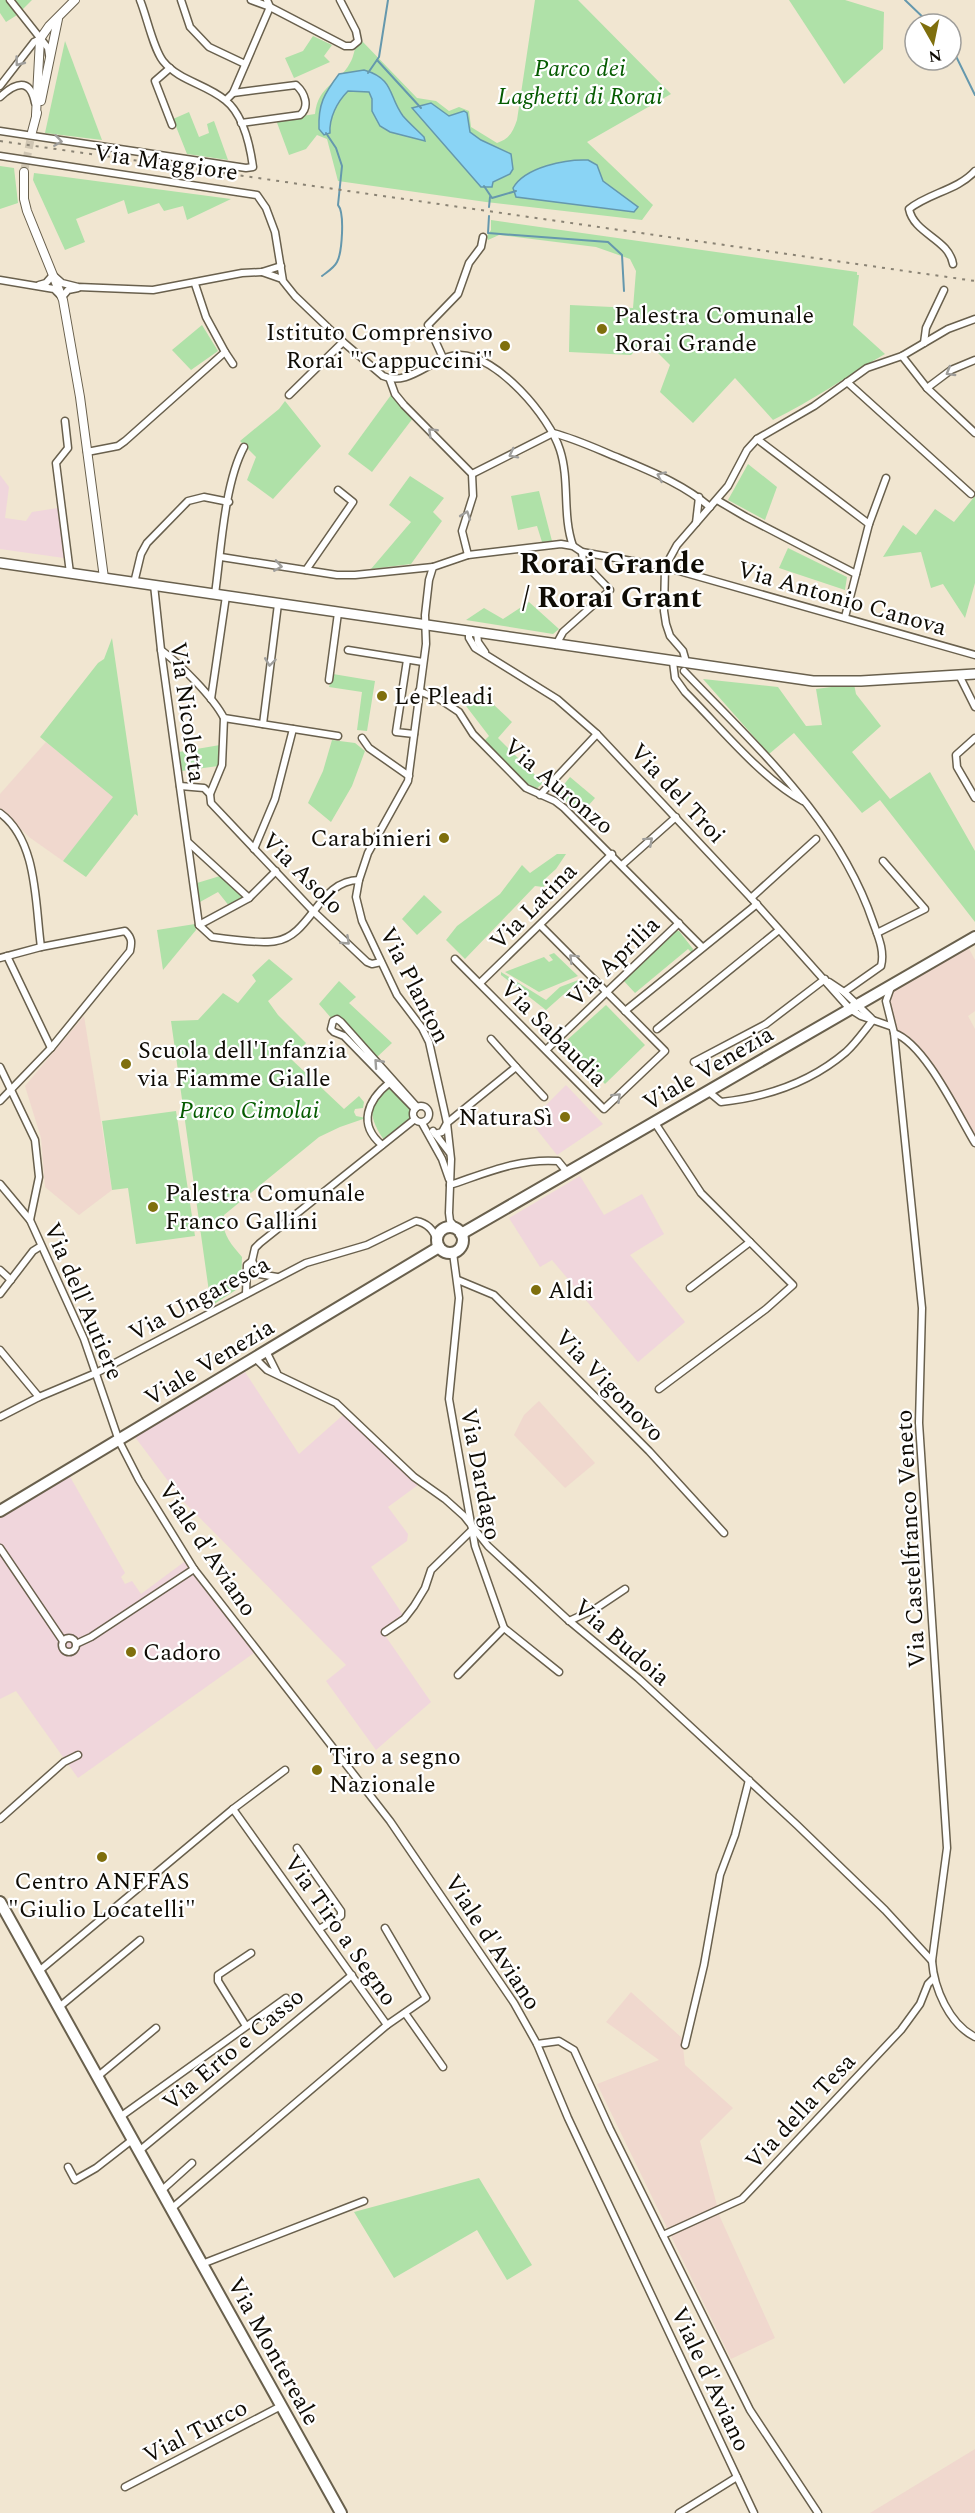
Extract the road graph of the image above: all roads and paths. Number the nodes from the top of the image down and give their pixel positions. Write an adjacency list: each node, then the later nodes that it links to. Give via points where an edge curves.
1 (10, 0): 9 (street)
2 (140, 0): 12 (street, via 161,59)
3 (182, 0): 11 (street, via 190,27 209,47)
4 (250, 0): 7 (street)
5 (340, 0): 7 (street, via 358,40 352,46 345,46)
6 (71, 2): 8 (street)
7 (268, 3): 11 (street)
8 (59, 15): 9 (street); 10 (street)
9 (40, 39): 10 (street); 13 (street, one-way to 13); 17 (street)
10 (50, 58): 17 (street)
11 (245, 64): 14 (street)
12 (170, 68): 16 (street); 19 (street, via 154,81)
13 (0, 86)
14 (233, 93): 16 (street); 18 (street, via 296,85 304,97 305,111 300,115)
15 (0, 97): 17 (street, via 13,86 27,86)
16 (226, 100): 18 (street)
17 (36, 112): 21 (street)
18 (241, 123): 20 (street, one-way to 18, via 253,167)
19 (172, 125)
20 (0, 131)
21 (32, 132)
22 (0, 156): 27 (street, Via Maggiore, via 257,195 271,220)
23 (975, 171): 26 (street, via 962,182 909,209 921,228 951,253)
24 (24, 172): 29 (street, via 24,198)
25 (483, 237): 42 (street, via 458,294 428,325)
26 (953, 264)
27 (281, 266): 28 (street); 30 (street, Via Maggiore)
28 (262, 272): 30 (street); 32 (street)
29 (53, 275): 33 (street); 34 (street, via 62,283); 36 (street)
30 (282, 279): 38 (street)
31 (0, 280): 33 (street)
32 (195, 284): 34 (street, via 153,290); 40 (street, via 206,317)
33 (39, 285): 36 (street, via 57,291)
34 (78, 287): 36 (street)
35 (944, 290): 39 (street, via 926,328)
36 (62, 297): 54 (street)
37 (975, 319): 39 (street)
38 (343, 342): 45 (street); 48 (street)
39 (924, 343): 41 (street)
40 (225, 352): 44 (street); 54 (street, via 125,441)
41 (902, 357): 46 (street, via 867,368); 47 (street)
42 (444, 360): 45 (street, via 407,377); 50 (street, via 470,356 494,369 519,389)
43 (975, 360): 47 (street, one-way to 47, via 951,370)
44 (233, 364)
45 (390, 380): 55 (street, one-way to 45, via 404,405)
46 (847, 382): 52 (street); 58 (street)
47 (927, 388): 51 (street)
48 (289, 395)
49 (65, 421): 73 (street, via 69,448 56,463)
50 (553, 433): 55 (street, one-way to 55); 59 (street, one-way to 50, via 659,475); 65 (street, via 561,451 568,532)
51 (975, 433)
52 (757, 440): 60 (street); 64 (street)
53 (244, 447): 61 (street, via 237,461)
54 (87, 452): 75 (street)
55 (472, 474): 67 (street, one-way to 55, via 462,531 473,496)
56 (886, 478): 64 (street)
57 (338, 490): 72 (street, via 353,502)
58 (971, 494)
59 (699, 497): 62 (street); 63 (street)
60 (717, 500): 62 (street); 74 (street)
61 (229, 502): 68 (street); 76 (street, via 204,497 188,501 147,543)
62 (710, 507): 63 (street)
63 (696, 524): 71 (street)
64 (869, 524): 74 (street)
65 (573, 546): 66 (street); 67 (street, via 561,544)
66 (582, 552): 71 (street, Via Antonio Canova); 85 (street, via 583,562 610,590 563,632)
67 (468, 555): 70 (street)
68 (221, 557): 72 (street, one-way to 72); 78 (street)
69 (0, 563): 73 (main road)
70 (433, 567): 72 (street, via 356,575); 83 (street, Via Planton)
71 (665, 567): 82 (street, Via Antonio Canova); 89 (street, via 666,624)
72 (306, 570)
73 (70, 573): 75 (main road)
74 (856, 574): 82 (street)
75 (104, 578): 76 (main road)
76 (134, 583): 77 (main road)
77 (154, 585): 78 (main road); 87 (street, Via Nicoletta)
78 (215, 594): 79 (main road)
79 (226, 596): 80 (main road); 98 (street)
80 (278, 604): 81 (main road); 101 (street, one-way to 101)
81 (338, 613): 83 (main road); 96 (street)
82 (844, 617): 88 (street, Via Antonio Canova)
83 (426, 625): 84 (main road); 91 (street, Via Planton)
84 (473, 632): 85 (main road); 104 (street, Via del Troi, via 471,643 557,699)
85 (556, 645): 92 (main road)
86 (348, 650): 90 (street)
87 (161, 651): 98 (street); 109 (street, Via Nicoletta)
88 (975, 655)
89 (685, 658)
90 (407, 660): 91 (street); 103 (street, via 396,732)
91 (423, 662): 97 (street, Via Planton)
92 (673, 662): 95 (main road, via 813,681); 113 (street, via 675,678 685,692 769,777)
93 (684, 671): 113 (street)
94 (975, 674): 95 (main road)
95 (959, 675): 99 (street)
96 (329, 680)
97 (419, 691): 103 (street, Via Planton); 111 (street, Via Auronzo, via 459,712 473,734 500,762 526,788)
98 (211, 699): 100 (street)
99 (975, 707)
100 (224, 718): 101 (street); 110 (street, via 222,765)
101 (262, 724): 102 (street)
102 (293, 729): 105 (street); 118 (street, via 275,799)
103 (414, 734): 108 (street, Via Planton)
104 (597, 734): 111 (street); 115 (street, Via del Troi)
105 (338, 736)
106 (362, 738): 108 (street, via 369,748)
107 (975, 738): 112 (street, via 956,755 957,767)
108 (409, 776): 123 (street, Via Planton)
109 (180, 786): 110 (street, via 204,788); 117 (street, Via Nicoletta)
110 (210, 794): 118 (street, Via Asolo, via 211,803)
111 (540, 795): 119 (street, Via Auronzo, via 564,808)
112 (975, 798)
113 (806, 802): 132 (street, via 847,862)
114 (0, 813): 134 (street, via 17,828 25,847)
115 (676, 817): 121 (street, Via Auronzo, one-way to 115); 125 (street, Via del Troi)
116 (816, 839): 125 (street)
117 (188, 842): 124 (street); 129 (street, Via Nicoletta)
118 (254, 849): 122 (street, Via Asolo)
119 (612, 855): 121 (street, Via Auronzo); 130 (street, Via Latina)
120 (883, 861): 132 (street, via 925,909)
121 (622, 865): 128 (street, Via Auronzo)
122 (276, 871): 124 (street); 127 (street, Via Asolo)
123 (358, 880): 127 (street, via 337,885); 138 (street, Via Planton, via 358,910)
124 (249, 898): 129 (street)
125 (751, 898): 126 (street, Via del Troi)
126 (757, 904): 131 (street, Via del Troi); 135 (street)
127 (314, 911): 129 (street, via 287,937 276,941 212,937); 138 (street, Via Asolo, one-way to 138, via 367,962)
128 (679, 922): 135 (street, Via Auronzo); 142 (street, Via Aprilia)
129 (199, 925)
130 (540, 925): 140 (street, Via Latina); 142 (street, one-way to 130)
131 (779, 930): 139 (street, Via del Troi); 147 (street)
132 (877, 933): 143 (street, via 881,966)
133 (974, 941): 141 (main road, Viale Venezia)
134 (41, 947): 136 (street); 150 (street, via 125,931 131,936 130,951)
135 (702, 947): 145 (street)
136 (4, 957): 150 (street)
137 (455, 959): 140 (street, Via Sabaudia)
138 (381, 962): 163 (street, Via Planton, via 397,995 429,1042)
139 (825, 979): 143 (street, Via del Troi); 144 (street, Via del Troi); 152 (street, via 766,1024)
140 (480, 983): 151 (street, Via Sabaudia)
141 (891, 985): 144 (main road, Viale Venezia); 148 (street, Via Castelfranco Veneto, via 886,1001)
142 (606, 992): 145 (street); 151 (street, Via Aprilia)
143 (844, 992): 144 (street, Via del Troi)
144 (854, 1007): 146 (street, via 861,1017); 157 (main road, Viale Venezia)
145 (625, 1011): 151 (street, Via Sabaudia, one-way to 145, via 604,1109 665,1051)
146 (873, 1020): 148 (street); 157 (street, via 845,1053 799,1083 722,1102)
147 (657, 1029)
148 (892, 1029): 166 (street, via 922,1055); 222 (street, Via Castelfranco Veneto, via 922,1308 919,1423 947,1848)
149 (491, 1039): 153 (street)
150 (51, 1048): 156 (street)
151 (546, 1050)
152 (694, 1062)
153 (516, 1066): 158 (street); 163 (street)
154 (0, 1067): 156 (street)
155 (389, 1083): 160 (street); 160 (street, one-way to 155, via 341,1022 333,1021 331,1029 344,1036); 167 (street, via 372,1099 368,1114 371,1131)
156 (12, 1090): 159 (street); 172 (street, via 32,1131 36,1149 38,1186)
157 (710, 1092): 164 (main road, Viale Venezia)
158 (544, 1097)
159 (0, 1101)
160 (416, 1108): 161 (street); 162 (street, via 429,1111)
161 (415, 1119): 162 (street); 167 (street)
162 (424, 1122): 165 (street); 170 (street)
163 (447, 1123): 165 (street, via 442,1132); 168 (street, Via Planton)
164 (655, 1123): 169 (main road, Viale Venezia); 174 (street, via 701,1193)
165 (435, 1134): 168 (street)
166 (975, 1143)
167 (382, 1145): 178 (street, via 260,1243)
168 (450, 1152): 170 (street, Via Planton)
169 (567, 1172): 170 (street, via 558,1161 526,1161); 173 (main road, Viale Venezia)
170 (450, 1183): 173 (street, Via Planton, via 450,1221)
171 (3, 1187): 172 (street, Via dell'Autiere)
172 (30, 1220): 176 (street, Via dell'Autiere)
173 (459, 1231): 175 (main road, Viale Venezia, via 444,1228 438,1233); 177 (main road, via 462,1246)
174 (750, 1242): 186 (street); 194 (street, via 793,1285)
175 (438, 1244): 177 (main road, via 445,1252); 181 (street, Via Ungaresca, via 432,1230 422,1222 410,1223 367,1245 306,1263); 190 (main road, Viale Venezia)
176 (41, 1246): 183 (street); 192 (street, Via dell'Autiere)
177 (453, 1253): 184 (street, Via Dardago)
178 (252, 1261): 180 (street); 182 (street, via 247,1265)
179 (0, 1270): 183 (street)
180 (259, 1274): 181 (street); 185 (street)
181 (278, 1277): 185 (street, Via Ungaresca)
182 (247, 1279): 185 (street); 188 (street)
183 (11, 1280): 187 (street)
184 (458, 1280): 199 (street, Via Dardago, via 449,1399); 200 (street, Via Vigonovo, via 494,1295 649,1451)
185 (258, 1288): 188 (street, Via Ungaresca)
186 (690, 1288)
187 (0, 1294)
188 (246, 1294): 192 (street, Via Ungaresca)
189 (1, 1351): 195 (street)
190 (266, 1351): 191 (main road, Viale Venezia); 193 (street)
191 (255, 1358): 193 (street, Via Budoia); 197 (main road, Viale Venezia)
192 (96, 1373): 195 (street, Via Ungaresca); 197 (street, Via dell'Autiere)
193 (277, 1374): 199 (street, Via Budoia, via 336,1403 414,1477 464,1516)
194 (659, 1389)
195 (39, 1397): 196 (street, Via Ungaresca)
196 (0, 1418)
197 (119, 1441): 198 (main road, Viale Venezia); 202 (street, Viale d'Aviano)
198 (0, 1511)
199 (473, 1529): 204 (street, Via Budoia); 205 (street, Via Dardago, via 475,1546); 206 (street, via 431,1570 425,1588 404,1619)
200 (724, 1533)
201 (0, 1548): 207 (street)
202 (194, 1569): 208 (street); 233 (street, Viale d'Aviano, via 390,1821 514,2003)
203 (625, 1588): 204 (street)
204 (569, 1622): 213 (street, Via Budoia, via 638,1678)
205 (504, 1628): 209 (street); 210 (street)
206 (385, 1632)
207 (63, 1641): 208 (street, via 71,1638); 208 (street, via 68,1652)
208 (76, 1644)
209 (559, 1672)
210 (458, 1675)
211 (78, 1755): 215 (street, via 64,1762)
212 (285, 1770): 214 (street)
213 (749, 1780): 222 (street, Via Budoia); 234 (street, via 720,1875)
214 (233, 1809): 219 (street, Via Tiro a Segno); 223 (street)
215 (0, 1819)
216 (297, 1848): 219 (street, via 341,1911 341,1916)
217 (0, 1902): 223 (main road, Via Montereale)
218 (385, 1928): 228 (street, Via Tiro a Segno, via 426,1998)
219 (319, 1929): 224 (street, Via Tiro a Segno)
220 (140, 1940): 227 (street)
221 (251, 1953): 230 (street, via 218,1975)
222 (933, 1961): 225 (street, Via Castelfranco Veneto)
223 (39, 1971): 227 (main road, Via Montereale)
224 (352, 1975): 229 (street, Via Tiro a Segno); 239 (street, Via Erto e Casso)
225 (934, 1978): 232 (street, Via Castelfranco Veneto, via 947,2008); 245 (street, Via della Tesa, via 901,2030 742,2199)
226 (286, 1998): 230 (street)
227 (58, 2008): 236 (main road, Via Montereale)
228 (405, 2013): 229 (street, Via Tiro a Segno); 235 (street)
229 (387, 2025): 244 (street)
230 (246, 2026): 237 (street)
231 (156, 2028): 236 (street)
232 (975, 2037)
233 (537, 2044): 245 (street, via 559,2041 574,2050); 248 (street, Viale d'Aviano)
234 (685, 2046)
235 (443, 2067)
236 (97, 2077): 237 (main road, Via Montereale)
237 (120, 2117): 238 (main road, Via Montereale)
238 (132, 2140): 239 (main road, Via Montereale); 241 (street, via 75,2180)
239 (139, 2152): 242 (main road, Via Montereale)
240 (192, 2163): 242 (street)
241 (68, 2167)
242 (161, 2191): 244 (main road, Via Montereale)
243 (364, 2201): 246 (street)
244 (171, 2209): 246 (main road, Via Montereale)
245 (663, 2235): 253 (street, via 750,2410)
246 (202, 2264): 247 (main road, Via Montereale)
247 (281, 2406): 249 (street, Vial Turco); 250 (main road, Via Montereale)
248 (737, 2477): 251 (street); 252 (street, Viale d'Aviano)
249 (125, 2487)
250 (341, 2513)
251 (679, 2513)
252 (754, 2513)
253 (818, 2513)

